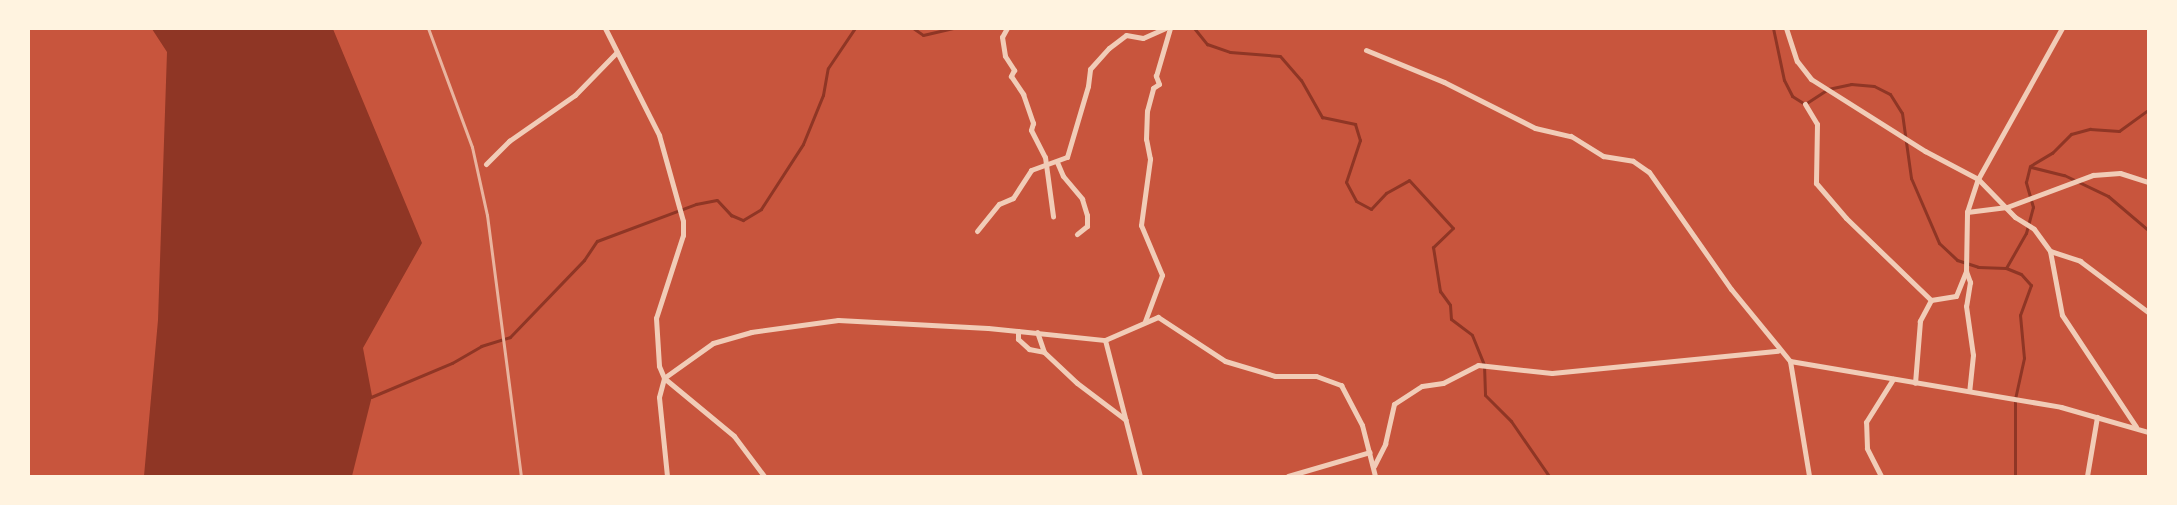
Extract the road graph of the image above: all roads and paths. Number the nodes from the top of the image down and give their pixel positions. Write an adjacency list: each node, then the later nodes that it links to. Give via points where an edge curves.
1 (605, 28): 8 (street)
2 (1007, 28): 12 (street, via 1002,38 1005,56 1014,70 1011,76 1023,94 1033,123 1031,130)
3 (1165, 28): 10 (street, via 1143,38 1126,35 1090,69 1067,157)
4 (1170, 28): 26 (street, via 1156,76 1159,84 1153,88 1147,111 1150,159 1141,225 1162,275)
5 (1786, 28): 13 (street, via 1797,61 1811,79 1925,151)
6 (2061, 28): 13 (street)
7 (1366, 50): 30 (street, via 1444,82 1535,128 1571,136 1603,156 1634,161 1649,172)
8 (617, 52): 11 (street, via 575,95 509,141); 33 (street, via 659,135 683,221 683,235 656,318 659,366)
9 (1805, 104): 23 (street, via 1817,124 1816,183 1846,218)
10 (1057, 162): 12 (street); 19 (street, via 1082,199 1087,216 1087,226)
11 (486, 164)
12 (1047, 164): 17 (street); 18 (street, via 1031,170 1013,198 999,204)
13 (1978, 179): 15 (street); 16 (street)
14 (2148, 182): 15 (street, via 2120,173 2093,175)
15 (2007, 207): 16 (street); 20 (street, via 2034,229)
16 (1967, 212): 21 (street)
17 (1053, 216)
18 (977, 231)
19 (1077, 234)
20 (2050, 251): 25 (street, via 2079,261); 39 (street, via 2062,315)
21 (1966, 271): 22 (street); 24 (street, via 1970,282)
22 (1956, 297): 23 (street); 24 (street)
23 (1931, 300): 35 (street, via 1920,321)
24 (1966, 306): 36 (street, via 1973,355)
25 (2148, 312)
26 (1145, 321): 29 (street); 41 (street, via 1158,317 1167,321 1225,362 1275,376 1316,376 1337,383 1362,425)
27 (1018, 331): 28 (street); 31 (street, via 1018,339 1029,349); 33 (street, via 924,327 884,320 794,325 713,343)
28 (1037, 332): 29 (street); 31 (street)
29 (1105, 340): 38 (street)
30 (1778, 351): 32 (street); 42 (street, via 1552,373 1478,365 1443,383 1422,386 1394,405 1385,444)
31 (1044, 352): 38 (street)
32 (1790, 361): 34 (street); 48 (street)
33 (664, 378): 43 (street, via 659,397); 44 (street, via 734,436)
34 (1893, 379): 35 (street); 49 (street, via 1866,422 1867,448)
35 (1915, 383): 36 (street)
36 (1969, 390): 37 (street)
37 (2097, 417): 39 (street); 50 (street)
38 (1126, 420): 45 (street)
39 (2136, 428): 40 (street)
40 (2148, 432)
41 (1370, 452): 42 (street); 46 (street)
42 (1374, 466): 47 (street)
43 (667, 477)
44 (764, 477)
45 (1140, 477)
46 (1288, 477)
47 (1375, 477)
48 (1809, 477)
49 (1881, 477)
50 (2087, 477)

